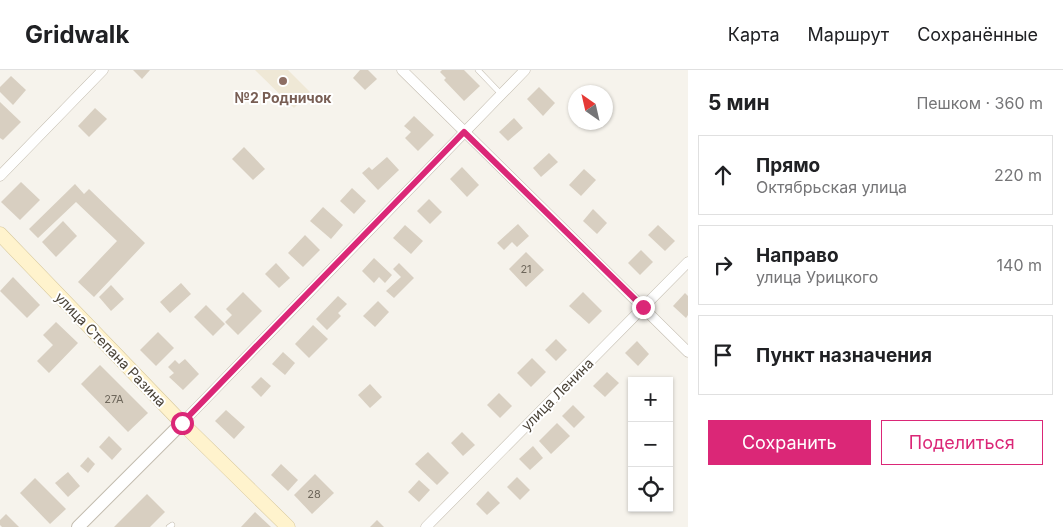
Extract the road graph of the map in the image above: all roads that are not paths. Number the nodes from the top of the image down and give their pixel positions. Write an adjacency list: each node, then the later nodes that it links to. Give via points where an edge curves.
1 (103, 70): 7 (street)
2 (402, 70): 6 (street)
3 (478, 70): 5 (lane)
4 (525, 70): 5 (street)
5 (501, 94): 6 (street)
6 (464, 132): 10 (street); 12 (street)
7 (0, 176)
8 (0, 234): 12 (main road, улица Степана Разина)
9 (688, 262): 10 (street, улица Ленина)
10 (643, 307): 11 (street); 15 (street, улица Ленина)
11 (688, 352)
12 (182, 423): 13 (street); 14 (main road, улица Степана Разина)
13 (78, 527)
14 (288, 527)
15 (426, 527)

